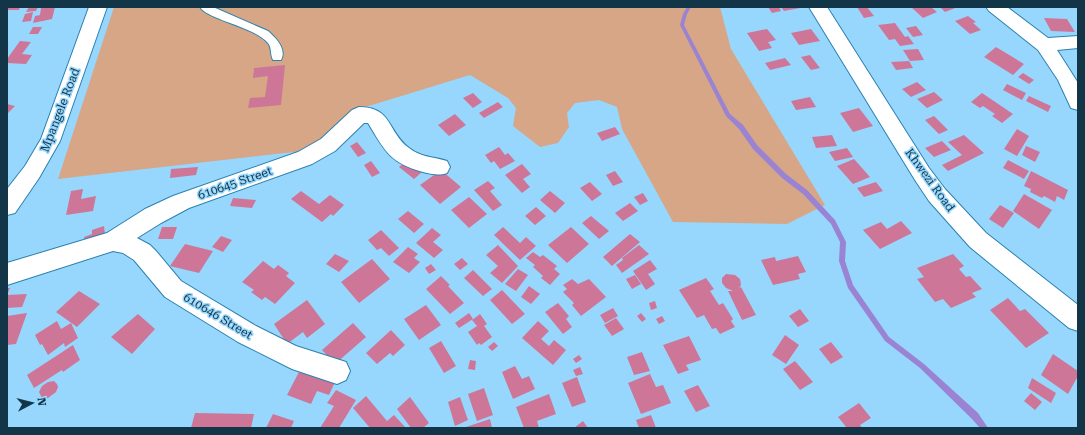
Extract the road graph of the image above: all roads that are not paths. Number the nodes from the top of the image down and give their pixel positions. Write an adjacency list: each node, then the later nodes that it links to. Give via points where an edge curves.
1 (98, 7): 10 (street, Mpangele Road, via 50,141 32,172)
2 (205, 7): 7 (lane, via 268,36 276,47)
3 (818, 7): 13 (street, Khwezi Road, via 922,174 938,195 990,251)
4 (995, 7): 6 (street)
5 (1078, 42): 6 (street)
6 (1044, 45): 8 (street, via 1066,78)
7 (277, 57)
8 (1078, 103)
9 (440, 168): 11 (street, 610645 Street, via 418,164 405,158 375,118 362,114 355,117 328,145 305,158 181,202 152,216)
10 (7, 206)
11 (114, 242): 12 (street, 610645 Street); 14 (street, 610646 Street, via 136,247 173,289 247,334 292,357)
12 (7, 274)
13 (1078, 320)
14 (337, 370)

